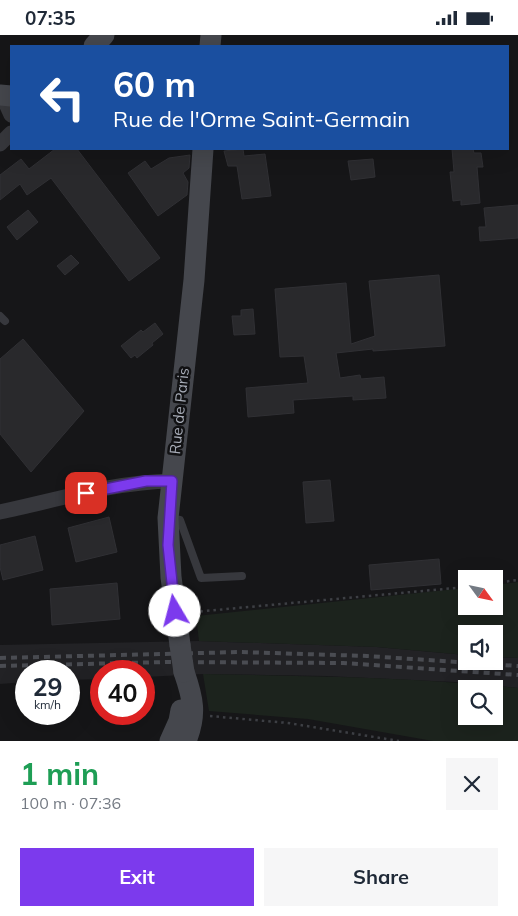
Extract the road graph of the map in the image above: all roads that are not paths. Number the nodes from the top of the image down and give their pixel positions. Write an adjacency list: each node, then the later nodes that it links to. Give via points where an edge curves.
1 (104, 35): 2 (street)
2 (95, 45)
3 (4, 95): 4 (street)
4 (10, 112)
5 (10, 134): 6 (street)
6 (0, 144)
7 (203, 150): 8 (street, Rue de Paris)
8 (172, 481): 9 (street, via 118,486); 10 (street, Rue de Paris)
9 (0, 513)
10 (168, 517): 11 (lane, via 180,520 201,578); 12 (street, Rue de Paris, bridge, via 170,577)
11 (242, 576)
12 (184, 672): 13 (street, Rue de Paris, via 179,721); 14 (street, Rue de Paris, via 193,697 194,713)
13 (170, 741)
14 (186, 741)

